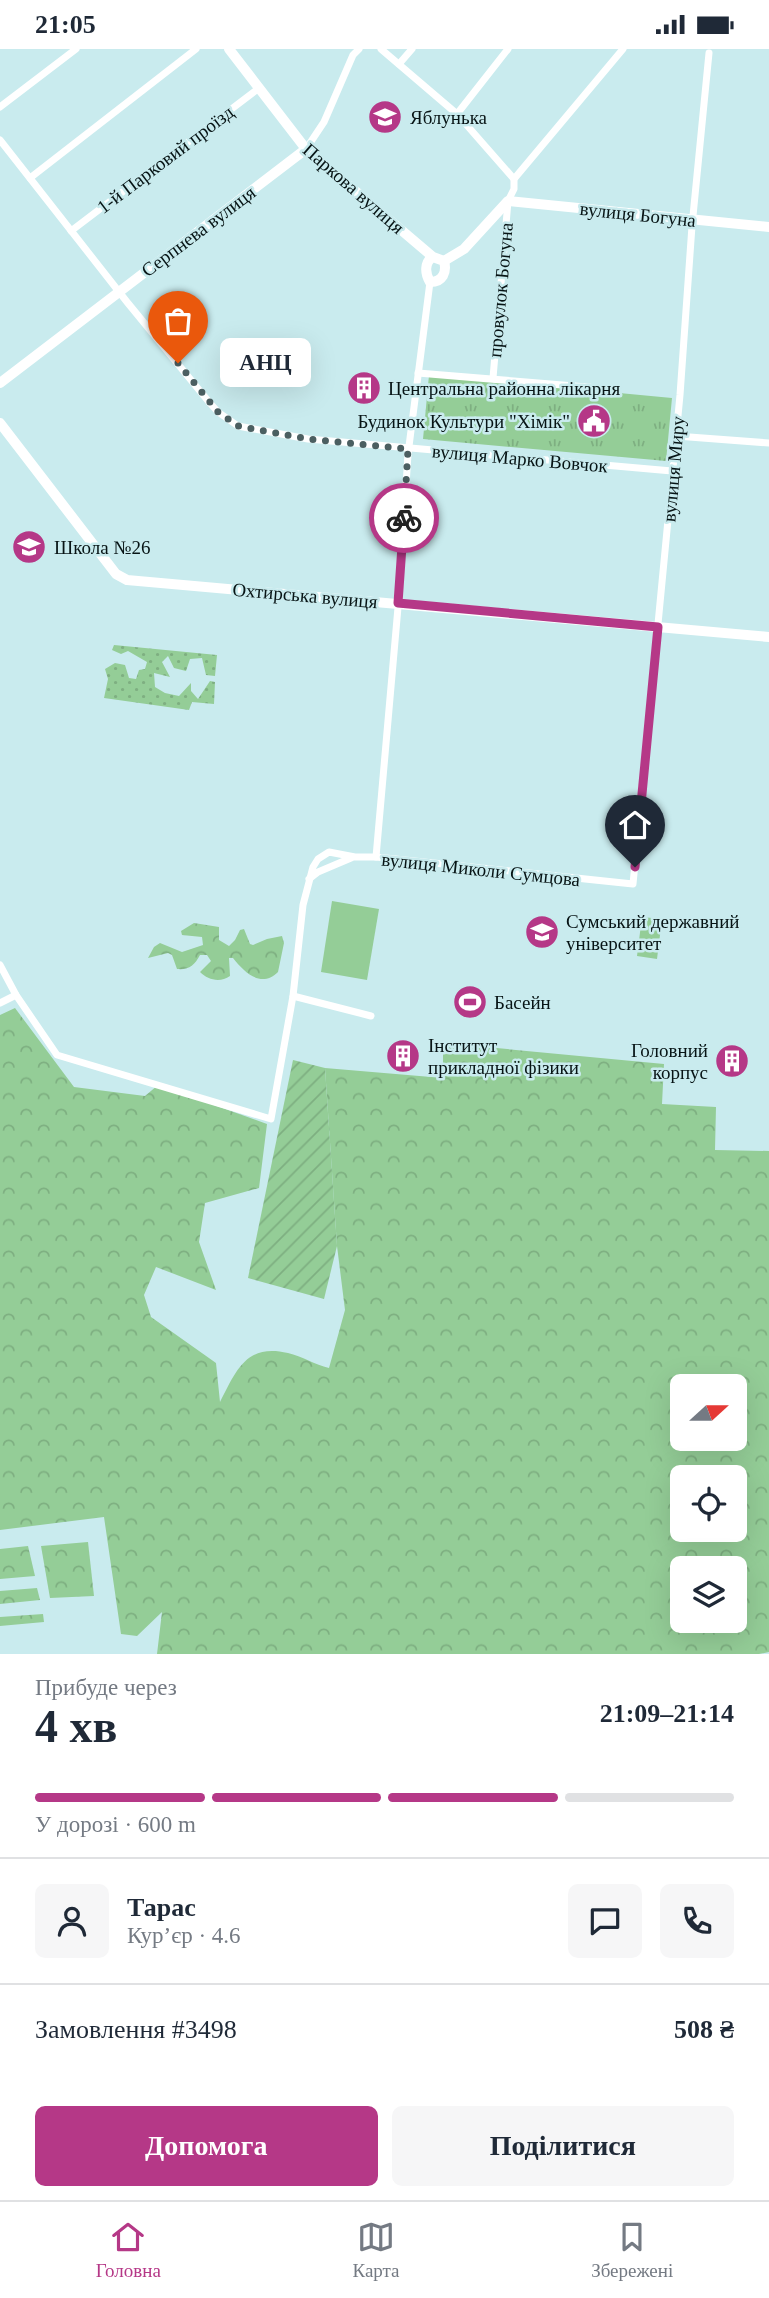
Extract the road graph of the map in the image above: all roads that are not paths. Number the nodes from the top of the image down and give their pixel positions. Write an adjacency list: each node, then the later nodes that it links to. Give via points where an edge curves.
1 (76, 49): 12 (street)
2 (196, 49): 16 (street)
3 (229, 49): 11 (street, Паркова вулиця)
4 (359, 49): 15 (street, Серпнева вулиця)
5 (381, 49): 10 (street)
6 (412, 49): 10 (street)
7 (508, 49): 13 (street)
8 (623, 49): 17 (street)
9 (709, 53): 19 (street, вулиця Миру)
10 (399, 64): 13 (street)
11 (259, 88): 15 (street, Паркова вулиця); 21 (street, 1-й Парковий проїзд)
12 (0, 107)
13 (457, 114): 17 (street)
14 (0, 140): 16 (street, вулиця Марко Вовчок)
15 (306, 149): 22 (main road, Паркова вулиця); 24 (main road, Серпнева вулиця)
16 (30, 178): 21 (street, вулиця Марко Вовчок)
17 (514, 179): 18 (street, провулок Богуна)
18 (508, 201): 19 (main road, вулиця Богуна); 22 (main road, via 464,249); 26 (street, провулок Богуна)
19 (693, 220): 20 (main road, вулиця Богуна); 30 (street, вулиця Миру)
20 (769, 227)
21 (71, 231): 24 (street, вулиця Марко Вовчок)
22 (439, 259): 23 (main road, via 427,264); 23 (main road, via 446,267 443,277)
23 (430, 282): 25 (street)
24 (118, 291): 27 (main road, Серпнева вулиця); 32 (street, вулиця Марко Вовчок, via 209,402 238,426)
25 (418, 373): 26 (street); 32 (street)
26 (493, 379): 28 (street)
27 (0, 383)
28 (611, 389)
29 (0, 423): 34 (main road, Охтирська вулиця, via 116,575 127,580)
30 (676, 436): 31 (street); 33 (street, вулиця Миру)
31 (769, 443)
32 (408, 449): 33 (street, вулиця Марко Вовчок); 34 (street)
33 (673, 471): 35 (street, вулиця Миру)
34 (398, 603): 35 (main road, Охтирська вулиця); 38 (street)
35 (658, 627): 36 (main road, Охтирська вулиця); 40 (street, вулиця Миру)
36 (769, 637)
37 (355, 857): 38 (street, вулиця Миколи Сумцова); 39 (street); 39 (street, вулиця Миколи Сумцова, via 329,852 318,859)
38 (376, 857): 40 (street, вулиця Миколи Сумцова)
39 (309, 879): 43 (street)
40 (633, 884)
41 (0, 965): 42 (street)
42 (16, 995): 43 (street, via 57,1055 271,1119); 44 (street)
43 (293, 996): 45 (street)
44 (0, 1003)
45 (371, 1016)

